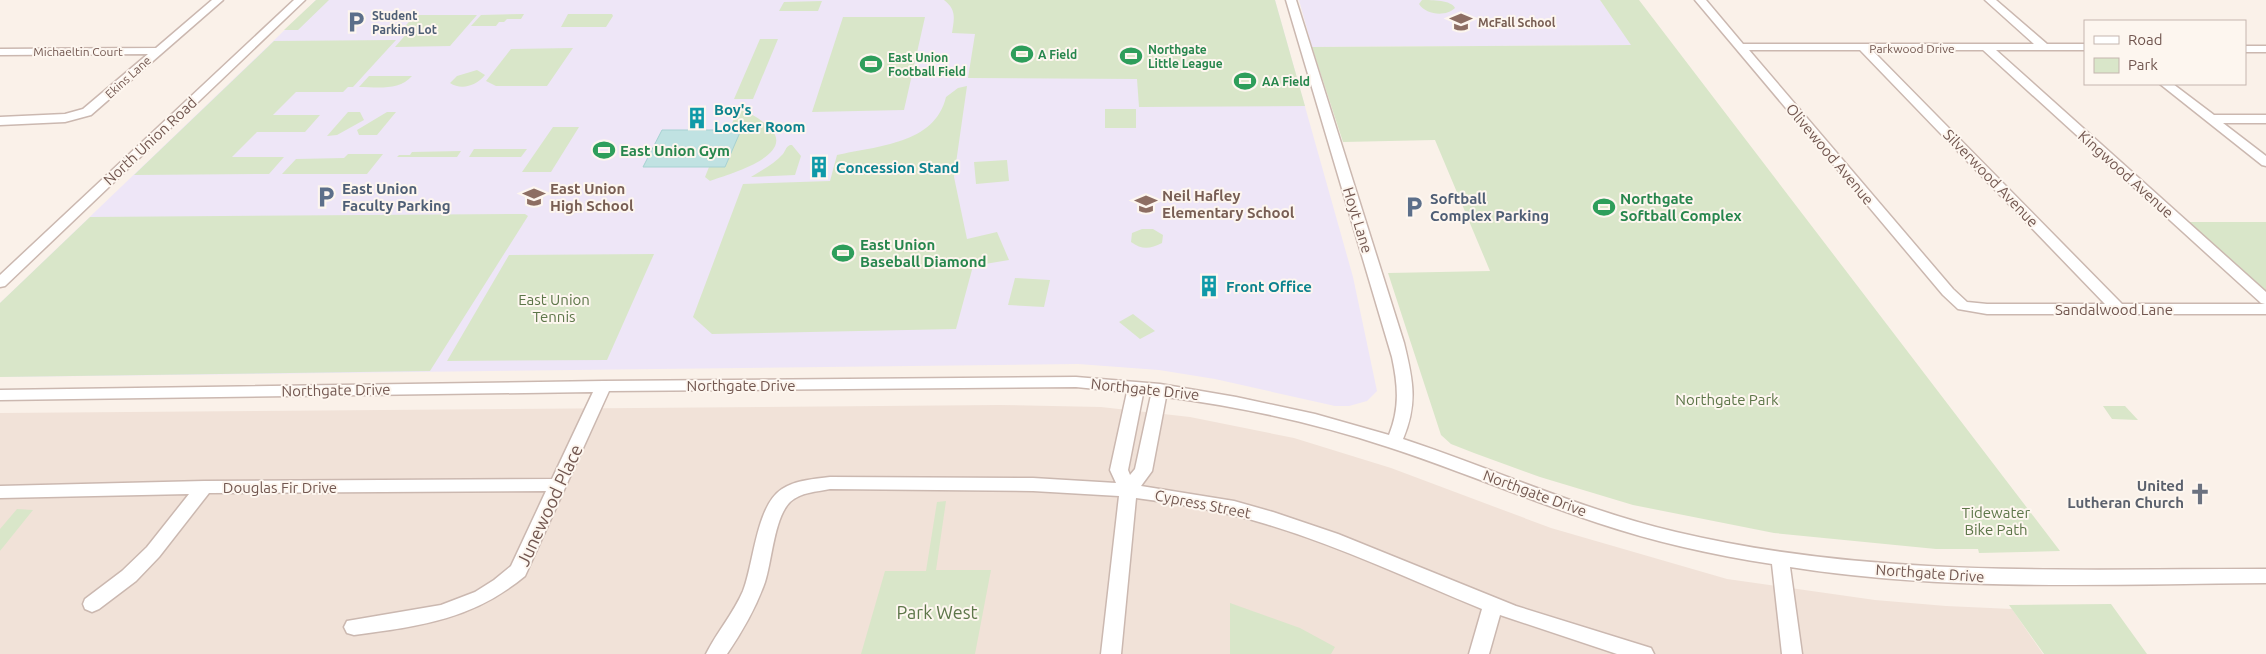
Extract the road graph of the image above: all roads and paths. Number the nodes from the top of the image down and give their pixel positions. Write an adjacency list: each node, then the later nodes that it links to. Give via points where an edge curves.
1 (218, 0): 13 (street, Ekins Lane)
2 (300, 0): 20 (street, North Union Road)
3 (1291, 0): 29 (street, Hoyt Lane, via 1407,388 1406,408)
4 (1700, 0): 6 (street, Olivewood Avenue)
5 (1990, 0): 8 (street)
6 (1740, 47): 10 (street, Parkwood Drive); 22 (street, Olivewood Avenue)
7 (1986, 47): 8 (street, Parkwood Drive); 10 (street, Parkwood Drive); 21 (street, Kingwood Avenue)
8 (2044, 47): 9 (street, Parkwood Drive)
9 (2084, 47)
10 (1864, 48): 23 (street, Silverwood Avenue)
11 (2246, 49): 12 (street)
12 (2266, 49)
13 (157, 51): 14 (street, Michaeltin Court); 18 (street, Ekins Lane, via 87,112 65,118)
14 (0, 52)
15 (2167, 85): 17 (street)
16 (2266, 118): 17 (street)
17 (2210, 119): 19 (street)
18 (0, 120)
19 (2266, 162)
20 (0, 283)
21 (2266, 300)
22 (1963, 306): 23 (street, Sandalwood Lane, via 1987,309)
23 (2118, 309): 24 (street, Sandalwood Lane)
24 (2266, 309)
25 (603, 386): 26 (street, Northgate Drive, via 1076,382); 28 (street, Northgate Drive); 30 (street, Junewood Place)
26 (1136, 386): 27 (street, Northgate Drive); 32 (street, via 1119,470)
27 (1160, 389): 29 (street, Northgate Drive, via 1295,414); 32 (street, via 1143,471)
28 (0, 395)
29 (1394, 442): 34 (street, Northgate Drive, via 1584,512 1674,538)
30 (559, 486): 31 (street, Douglas Fir Drive); 38 (street, Junewood Place, via 518,571 503,586 464,606 406,620)
31 (204, 488): 33 (street, Douglas Fir Drive); 36 (street, via 153,552 129,576)
32 (1128, 490): 37 (street, Cypress Street, via 1232,508 1292,524); 39 (street, Cypress Street, via 1077,486 830,484 802,487 782,499 775,508 757,579 731,633); 40 (street)
33 (0, 492)
34 (1780, 558): 35 (street, Northgate Drive, via 1892,572 1991,577); 43 (street)
35 (2266, 576)
36 (92, 604)
37 (1493, 605): 41 (street); 42 (street, Cypress Street)
38 (354, 627)
39 (716, 654)
40 (1112, 654)
41 (1479, 654)
42 (1644, 654)
43 (1792, 654)

